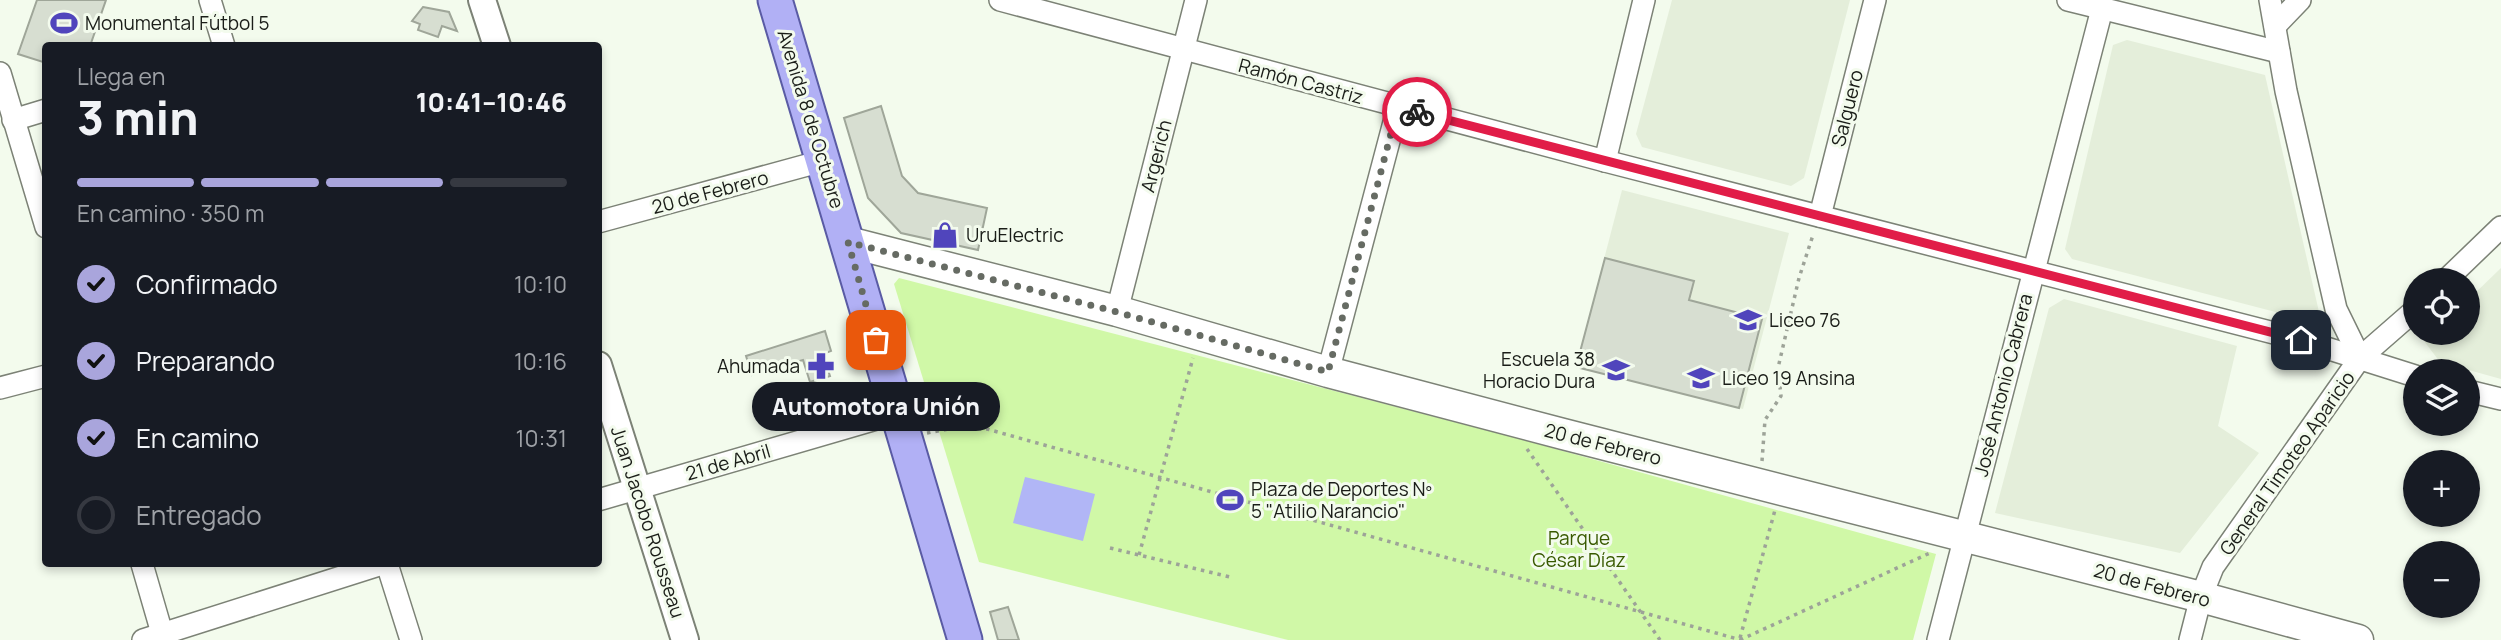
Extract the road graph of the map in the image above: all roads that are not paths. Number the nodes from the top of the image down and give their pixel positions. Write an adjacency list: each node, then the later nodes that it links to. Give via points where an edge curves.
1 (210, 0): 13 (street)
2 (482, 0): 14 (street)
3 (775, 0): 21 (main road, Avenida 8 de Octubre)
4 (1000, 0): 15 (street, Ramón Castriz)
5 (1196, 0): 15 (street, Argerich)
6 (1644, 0): 22 (street)
7 (1875, 0): 24 (street, Salguero)
8 (2068, 0): 11 (street)
9 (2270, 0): 12 (street, General Timoteo Aparicio)
10 (2300, 0): 12 (street)
11 (2102, 9): 16 (street); 29 (street, José Antonio Cabrera)
12 (2275, 26): 16 (street, General Timoteo Aparicio)
13 (224, 42)
14 (496, 42)
15 (1183, 50): 18 (street, Ramón Castriz); 30 (street, Argerich)
16 (2279, 52): 32 (street, General Timoteo Aparicio, via 2336,309)
17 (0, 73): 20 (street)
18 (1398, 107): 22 (street, Ramón Castriz); 33 (street)
19 (42, 111): 20 (street)
20 (13, 120): 23 (street)
21 (822, 161): 25 (street, 20 de Febrero); 27 (main road, Avenida 8 de Octubre)
22 (1605, 161): 24 (street, Ramón Castriz)
23 (42, 214)
24 (1820, 216): 29 (street, Ramón Castriz)
25 (602, 221)
26 (2501, 227): 28 (street)
27 (848, 242): 30 (main road, 20 de Febrero); 40 (main road, Avenida 8 de Octubre)
28 (2458, 268)
29 (2033, 270): 32 (street, Ramón Castriz); 43 (street, José Antonio Cabrera)
30 (1117, 312): 33 (main road, 20 de Febrero)
31 (2403, 320): 32 (street)
32 (2360, 358): 34 (street, Ramón Castriz); 47 (street, General Timoteo Aparicio, via 2213,567)
33 (1328, 372): 43 (main road, 20 de Febrero)
34 (2403, 372)
35 (42, 377): 37 (street)
36 (602, 378): 41 (street, Juan Jacobo Rousseau)
37 (0, 388)
38 (2480, 394): 39 (street)
39 (2501, 400)
40 (901, 426): 41 (street, 21 de Abril); 51 (main road, Avenida 8 de Octubre)
41 (637, 489): 42 (street, 21 de Abril); 50 (street, Juan Jacobo Rousseau)
42 (602, 499)
43 (1965, 537): 47 (main road, 20 de Febrero); 52 (street, José Antonio Cabrera)
44 (143, 567): 48 (street)
45 (376, 567): 48 (street)
46 (386, 567): 49 (street)
47 (2201, 597): 53 (street, General Timoteo Aparicio); 54 (main road, 20 de Febrero)
48 (156, 638)
49 (411, 640)
50 (685, 640)
51 (965, 640)
52 (1938, 640)
53 (2190, 640)
54 (2358, 640)

